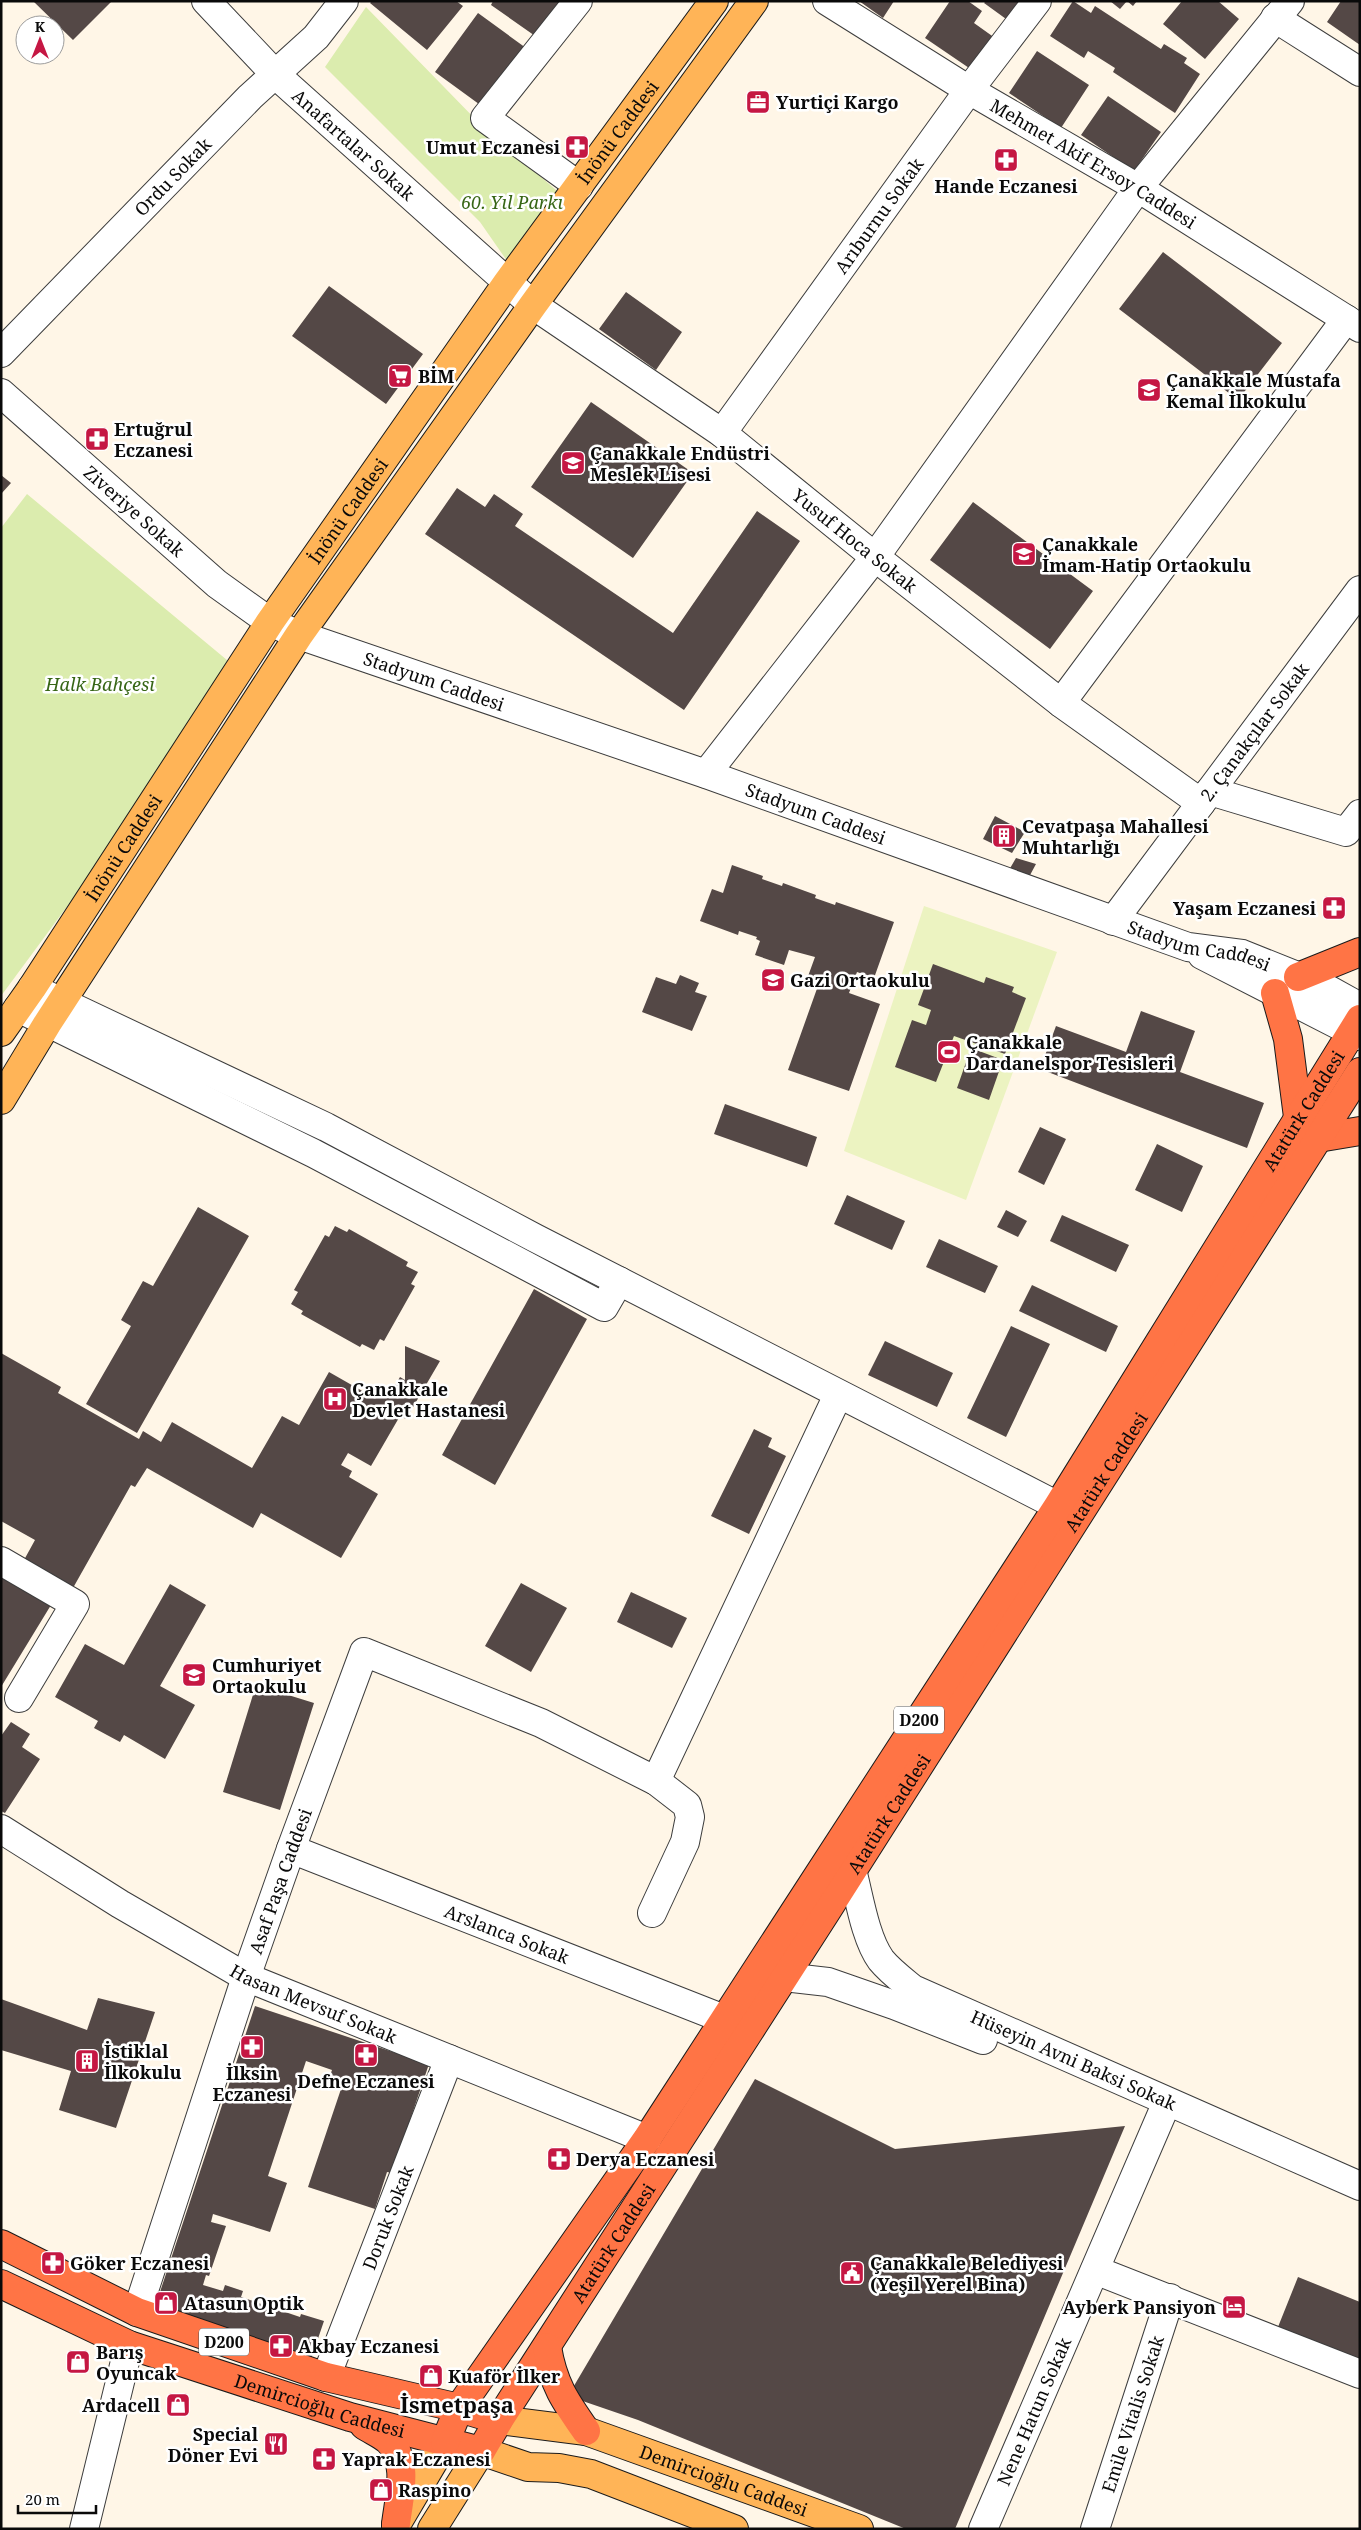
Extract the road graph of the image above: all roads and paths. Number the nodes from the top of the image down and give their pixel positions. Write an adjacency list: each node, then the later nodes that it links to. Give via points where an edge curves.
1 (206, 1): 10 (street, Anafartalar Sokak)
2 (344, 1): 10 (street, Ordu Sokak, via 316,37)
3 (578, 1): 12 (street, via 485,118)
4 (714, 1): 12 (main road, İnönü Caddesi)
5 (754, 1): 15 (main road, İnönü Caddesi)
6 (827, 1): 11 (street, Mehmet Akif Ersoy Caddesi)
7 (1037, 1): 11 (street, Arıburnu Sokak)
8 (1282, 10): 9 (street); 13 (street)
9 (1360, 72)
10 (276, 76): 14 (street, Anafartalar Sokak); 17 (street, Ordu Sokak, via 250,97)
11 (969, 90): 13 (street, Mehmet Akif Ersoy Caddesi); 19 (street, Arıburnu Sokak)
12 (579, 186): 14 (main road, İnönü Caddesi)
13 (1138, 188): 16 (street, Mehmet Akif Ersoy Caddesi); 20 (street)
14 (507, 283): 15 (street, Yusuf Hoca Sokak); 22 (main road, İnönü Caddesi)
15 (533, 305): 19 (street, Yusuf Hoca Sokak); 23 (main road, İnönü Caddesi)
16 (1353, 324): 24 (street)
17 (1, 353)
18 (1, 393): 22 (street, Ziveriye Sokak, via 217,584)
19 (722, 433): 20 (street, Yusuf Hoca Sokak)
20 (875, 557): 24 (street, Yusuf Hoca Sokak); 25 (street)
21 (1360, 590): 26 (street, 2. Çanakçılar Sokak)
22 (270, 622): 23 (street, Stadyum Caddesi); 33 (main road, İnönü Caddesi)
23 (299, 635): 25 (street, Stadyum Caddesi); 34 (main road, İnönü Caddesi)
24 (1061, 703): 26 (street, Yusuf Hoca Sokak)
25 (706, 774): 28 (street, Stadyum Caddesi)
26 (1206, 797): 27 (street, Yusuf Hoca Sokak, via 1346,832); 28 (street, 2. Çanakçılar Sokak)
27 (1360, 814)
28 (1113, 921): 29 (street, Stadyum Caddesi)
29 (1188, 947): 31 (street, Stadyum Caddesi, via 1242,954); 32 (street)
30 (1360, 952): 31 (highway)
31 (1298, 977): 35 (street, Stadyum Caddesi, via 1322,986)
32 (1275, 993): 35 (street); 40 (highway, via 1288,1039)
33 (25, 998): 34 (street); 36 (street); 37 (main road, İnönü Caddesi)
34 (63, 1002): 36 (main road, İnönü Caddesi); 43 (street, via 326,1127)
35 (1358, 1023): 40 (highway, Atatürk Caddesi / D200)
36 (47, 1024): 39 (main road, İnönü Caddesi); 43 (street, via 313,1153 604,1307)
37 (1, 1032)
38 (1360, 1072): 42 (highway, Atatürk Caddesi / D200)
39 (1, 1100)
40 (1298, 1117): 45 (highway, Atatürk Caddesi / D200)
41 (1360, 1131): 42 (highway)
42 (1318, 1138): 51 (highway, Atatürk Caddesi / D200)
43 (619, 1281): 44 (street)
44 (838, 1395): 45 (street); 48 (street)
45 (1058, 1506): 56 (highway, Atatürk Caddesi / D200)
46 (1, 1561): 47 (street, via 75,1604)
47 (19, 1698)
48 (656, 1781): 50 (street, Asaf Paşa Caddesi, via 541,1723 364,1652); 52 (street, via 687,1805 690,1817 685,1842)
49 (1, 1829): 53 (street, Hasan Mevsuf Sokak, via 120,1904)
50 (291, 1849): 53 (street, Asaf Paşa Caddesi); 56 (street, Arslanca Sokak)
51 (852, 1870): 54 (highway, Atatürk Caddesi / D200); 55 (street, Hüseyin Avni Baksi Sokak, via 868,1929)
52 (652, 1913)
53 (246, 1977): 57 (street, Hasan Mevsuf Sokak); 66 (street, Asaf Paşa Caddesi)
54 (784, 1977): 55 (street, Hüseyin Avni Baksi Sokak); 68 (highway, Atatürk Caddesi / D200)
55 (900, 1993): 58 (street, Hüseyin Avni Baksi Sokak)
56 (724, 2019): 59 (highway, Atatürk Caddesi / D200)
57 (449, 2059): 59 (street, Hasan Mevsuf Sokak); 70 (street, Doruk Sokak)
58 (1164, 2109): 60 (street, Hüseyin Avni Baksi Sokak); 61 (street, Hüseyin Avni Baksi Sokak); 63 (street, Nene Hatun Sokak)
59 (647, 2139): 71 (highway, Atatürk Caddesi / D200)
60 (1360, 2186)
61 (1360, 2205)
62 (1, 2244): 66 (highway, Demircioğlu Caddesi / D200)
63 (1095, 2270): 65 (street); 82 (street, Nene Hatun Sokak)
64 (1, 2284): 67 (highway, Demircioğlu Caddesi / D200)
65 (1170, 2298): 69 (street); 83 (street, Emile Vitalis Sokak)
66 (137, 2312): 70 (highway, Demircioğlu Caddesi / D200)
67 (130, 2345): 72 (highway, Demircioğlu Caddesi / D200); 78 (street)
68 (547, 2347): 73 (highway, Atatürk Caddesi / D200); 74 (highway, via 551,2373 559,2392)
69 (1360, 2374)
70 (326, 2377): 71 (highway, Demircioğlu Caddesi / D200)
71 (459, 2408): 73 (highway, Demircioğlu Caddesi); 75 (highway, Atatürk Caddesi)
72 (350, 2417): 75 (highway, Demircioğlu Caddesi / D200); 77 (highway, via 388,2440 400,2460 401,2486)
73 (499, 2420): 74 (main road, Demircioğlu Caddesi); 76 (highway, Atatürk Caddesi)
74 (586, 2431): 81 (main road, Demircioğlu Caddesi)
75 (445, 2442): 76 (highway, Demircioğlu Caddesi / D200); 77 (main road)
76 (482, 2451): 79 (main road, Atatürk Caddesi); 80 (main road, Demircioğlu Caddesi, via 528,2467 591,2474)
77 (395, 2526)
78 (84, 2529)
79 (432, 2529)
80 (734, 2529)
81 (859, 2529)
82 (983, 2529)
83 (1095, 2529)

